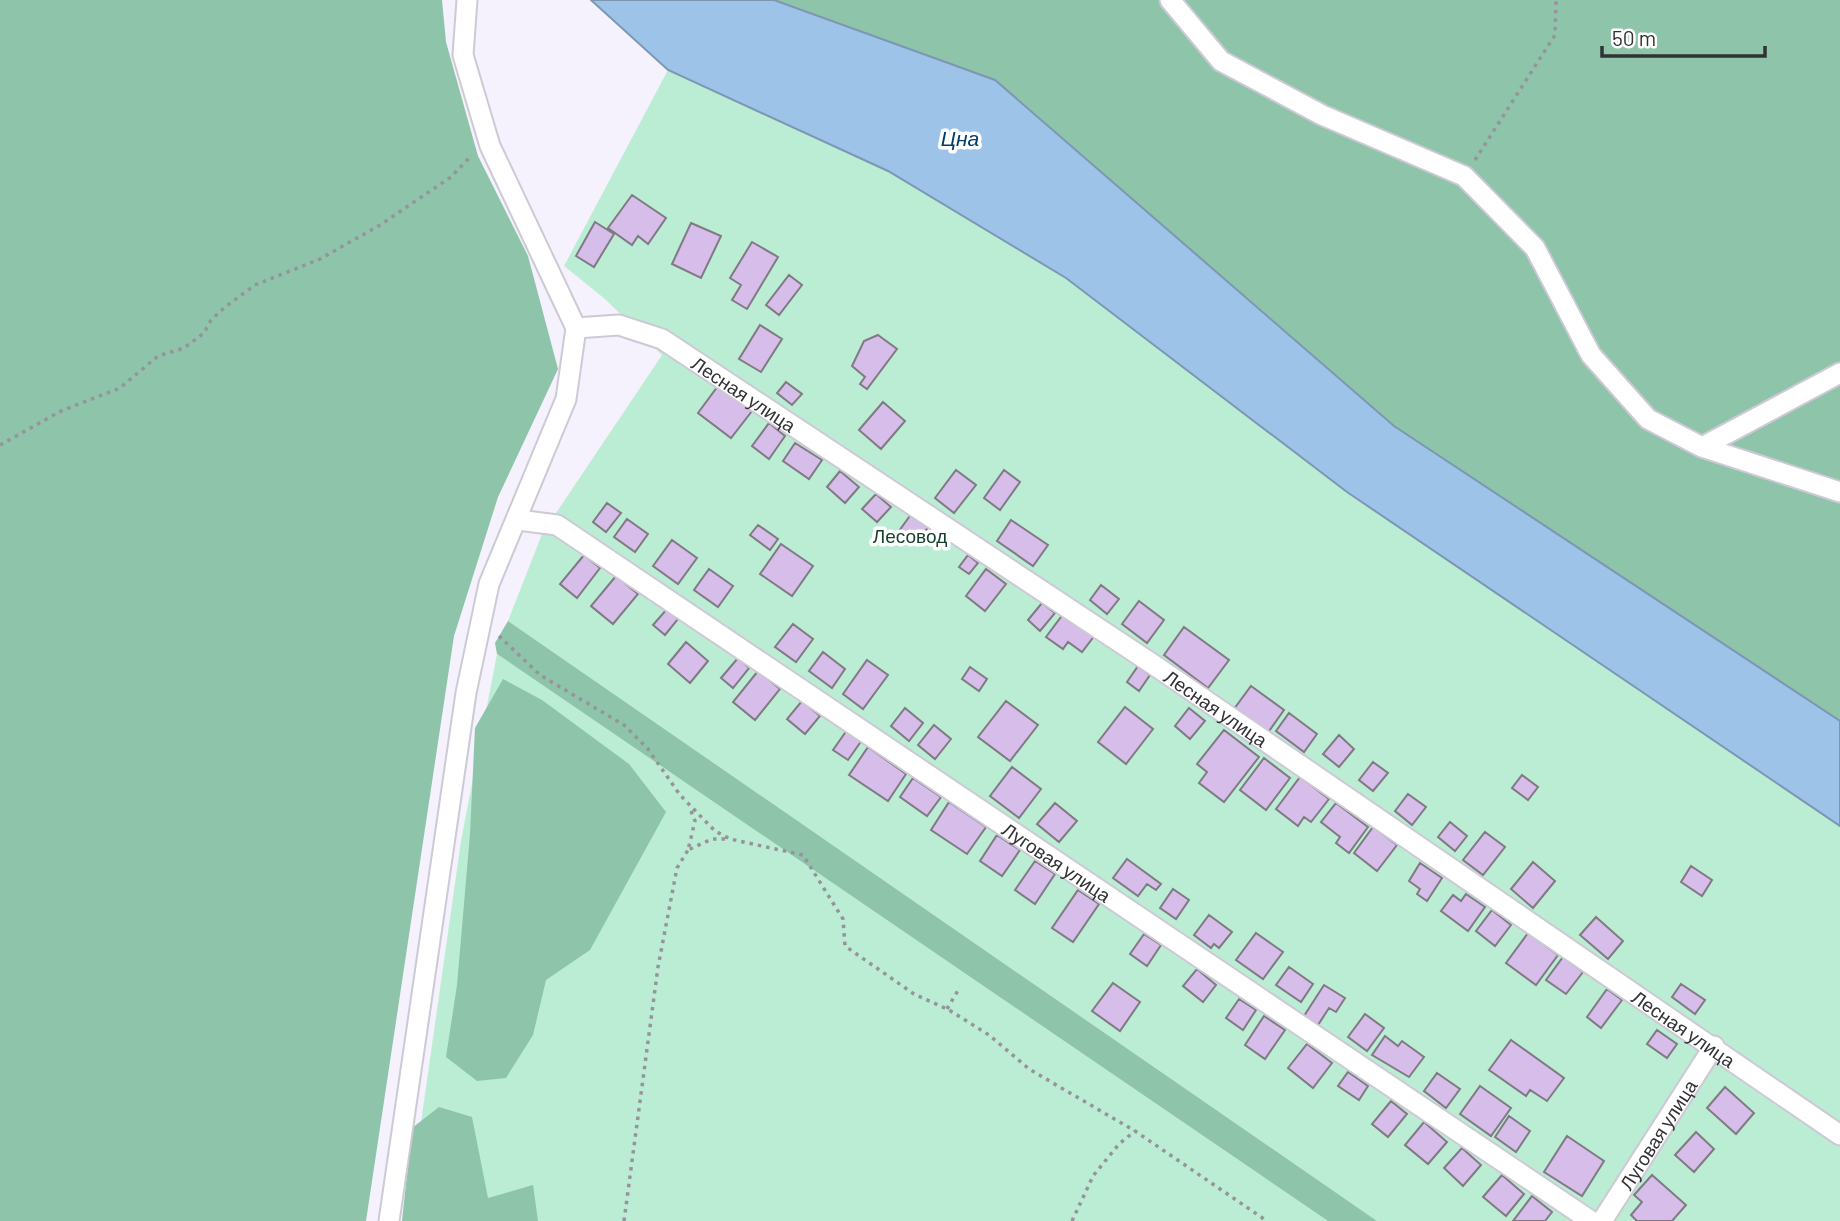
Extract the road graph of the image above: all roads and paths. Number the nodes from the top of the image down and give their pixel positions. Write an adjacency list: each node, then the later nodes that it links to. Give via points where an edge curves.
1 (467, 0): 6 (street, via 463,55 490,146)
2 (1170, 0): 5 (street, via 1221,61 1322,115)
3 (1556, 0): 5 (path, via 1555,35)
4 (467, 157): 8 (path, via 451,177 380,225 320,259 255,285 225,307 204,333 184,348 158,356 120,388 61,411)
5 (1464, 176): 9 (street, via 1535,248 1591,355 1648,419)
6 (576, 328): 11 (street, via 566,399); 18 (street, Лесная улица, via 619,326 662,338 1154,665)
7 (1840, 373): 9 (street)
8 (0, 445)
9 (1702, 447): 10 (street)
10 (1840, 492)
11 (518, 520): 12 (street, via 489,584); 25 (street, Луговая улица, via 557,525)
12 (481, 628): 13 (path, via 506,639 540,674 624,724); 21 (street, via 466,693)
13 (689, 806): 14 (path); 15 (path, via 695,821)
14 (730, 839): 15 (path, via 712,839); 17 (path, via 803,855 844,919 845,946 914,994)
15 (688, 850): 22 (path, via 677,868 662,942)
16 (960, 987): 17 (path)
17 (947, 1009): 19 (path, via 989,1035 1029,1069)
18 (1713, 1046): 20 (street, Лесная улица); 26 (street, Луговая улица)
19 (1135, 1131): 23 (path, via 1093,1176); 24 (path)
20 (1840, 1135)
21 (389, 1221)
22 (624, 1221)
23 (1072, 1221)
24 (1267, 1221)
25 (1591, 1221)
26 (1602, 1221)

